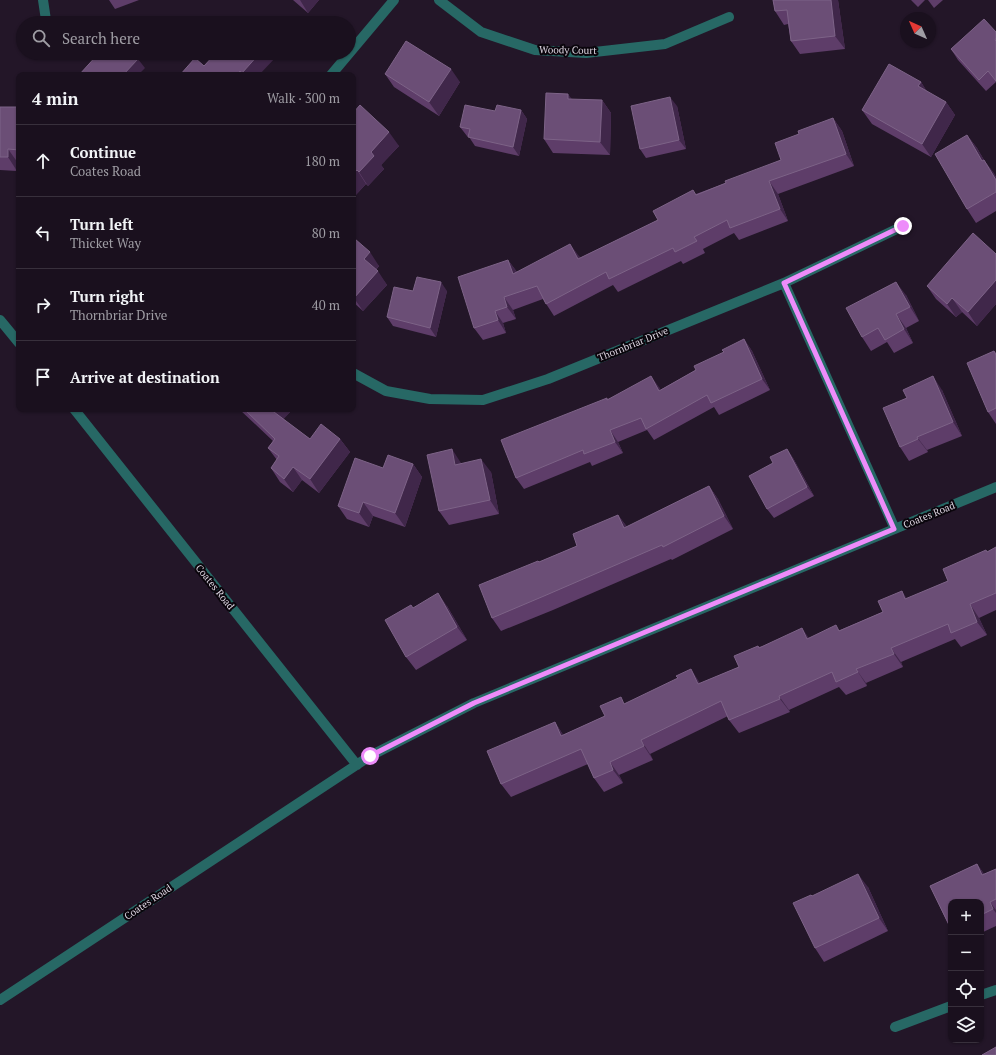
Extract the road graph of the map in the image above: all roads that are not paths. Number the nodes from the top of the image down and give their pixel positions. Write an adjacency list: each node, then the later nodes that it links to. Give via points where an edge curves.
1 (43, 0): 4 (street)
2 (394, 0): 6 (street)
3 (439, 0): 5 (street, Woody Court, via 481,32 535,50 586,53 665,44)
4 (45, 16)
5 (729, 17)
6 (356, 45)
7 (343, 60): 8 (street)
8 (333, 72)
9 (903, 226): 10 (street, Thornbriar Drive)
10 (784, 283): 13 (street, Thornbriar Drive, via 548,379 483,400 430,400 386,391); 16 (street)
11 (0, 320): 12 (street)
12 (16, 339)
13 (356, 375)
14 (76, 412): 17 (street, Coates Road)
15 (996, 487): 16 (street, Coates Road)
16 (894, 529): 17 (street, Coates Road, via 474,703)
17 (357, 765): 20 (street, Coates Road)
18 (996, 990): 19 (street)
19 (984, 994)
20 (0, 1000)
21 (948, 1007): 22 (street)
22 (895, 1027)

